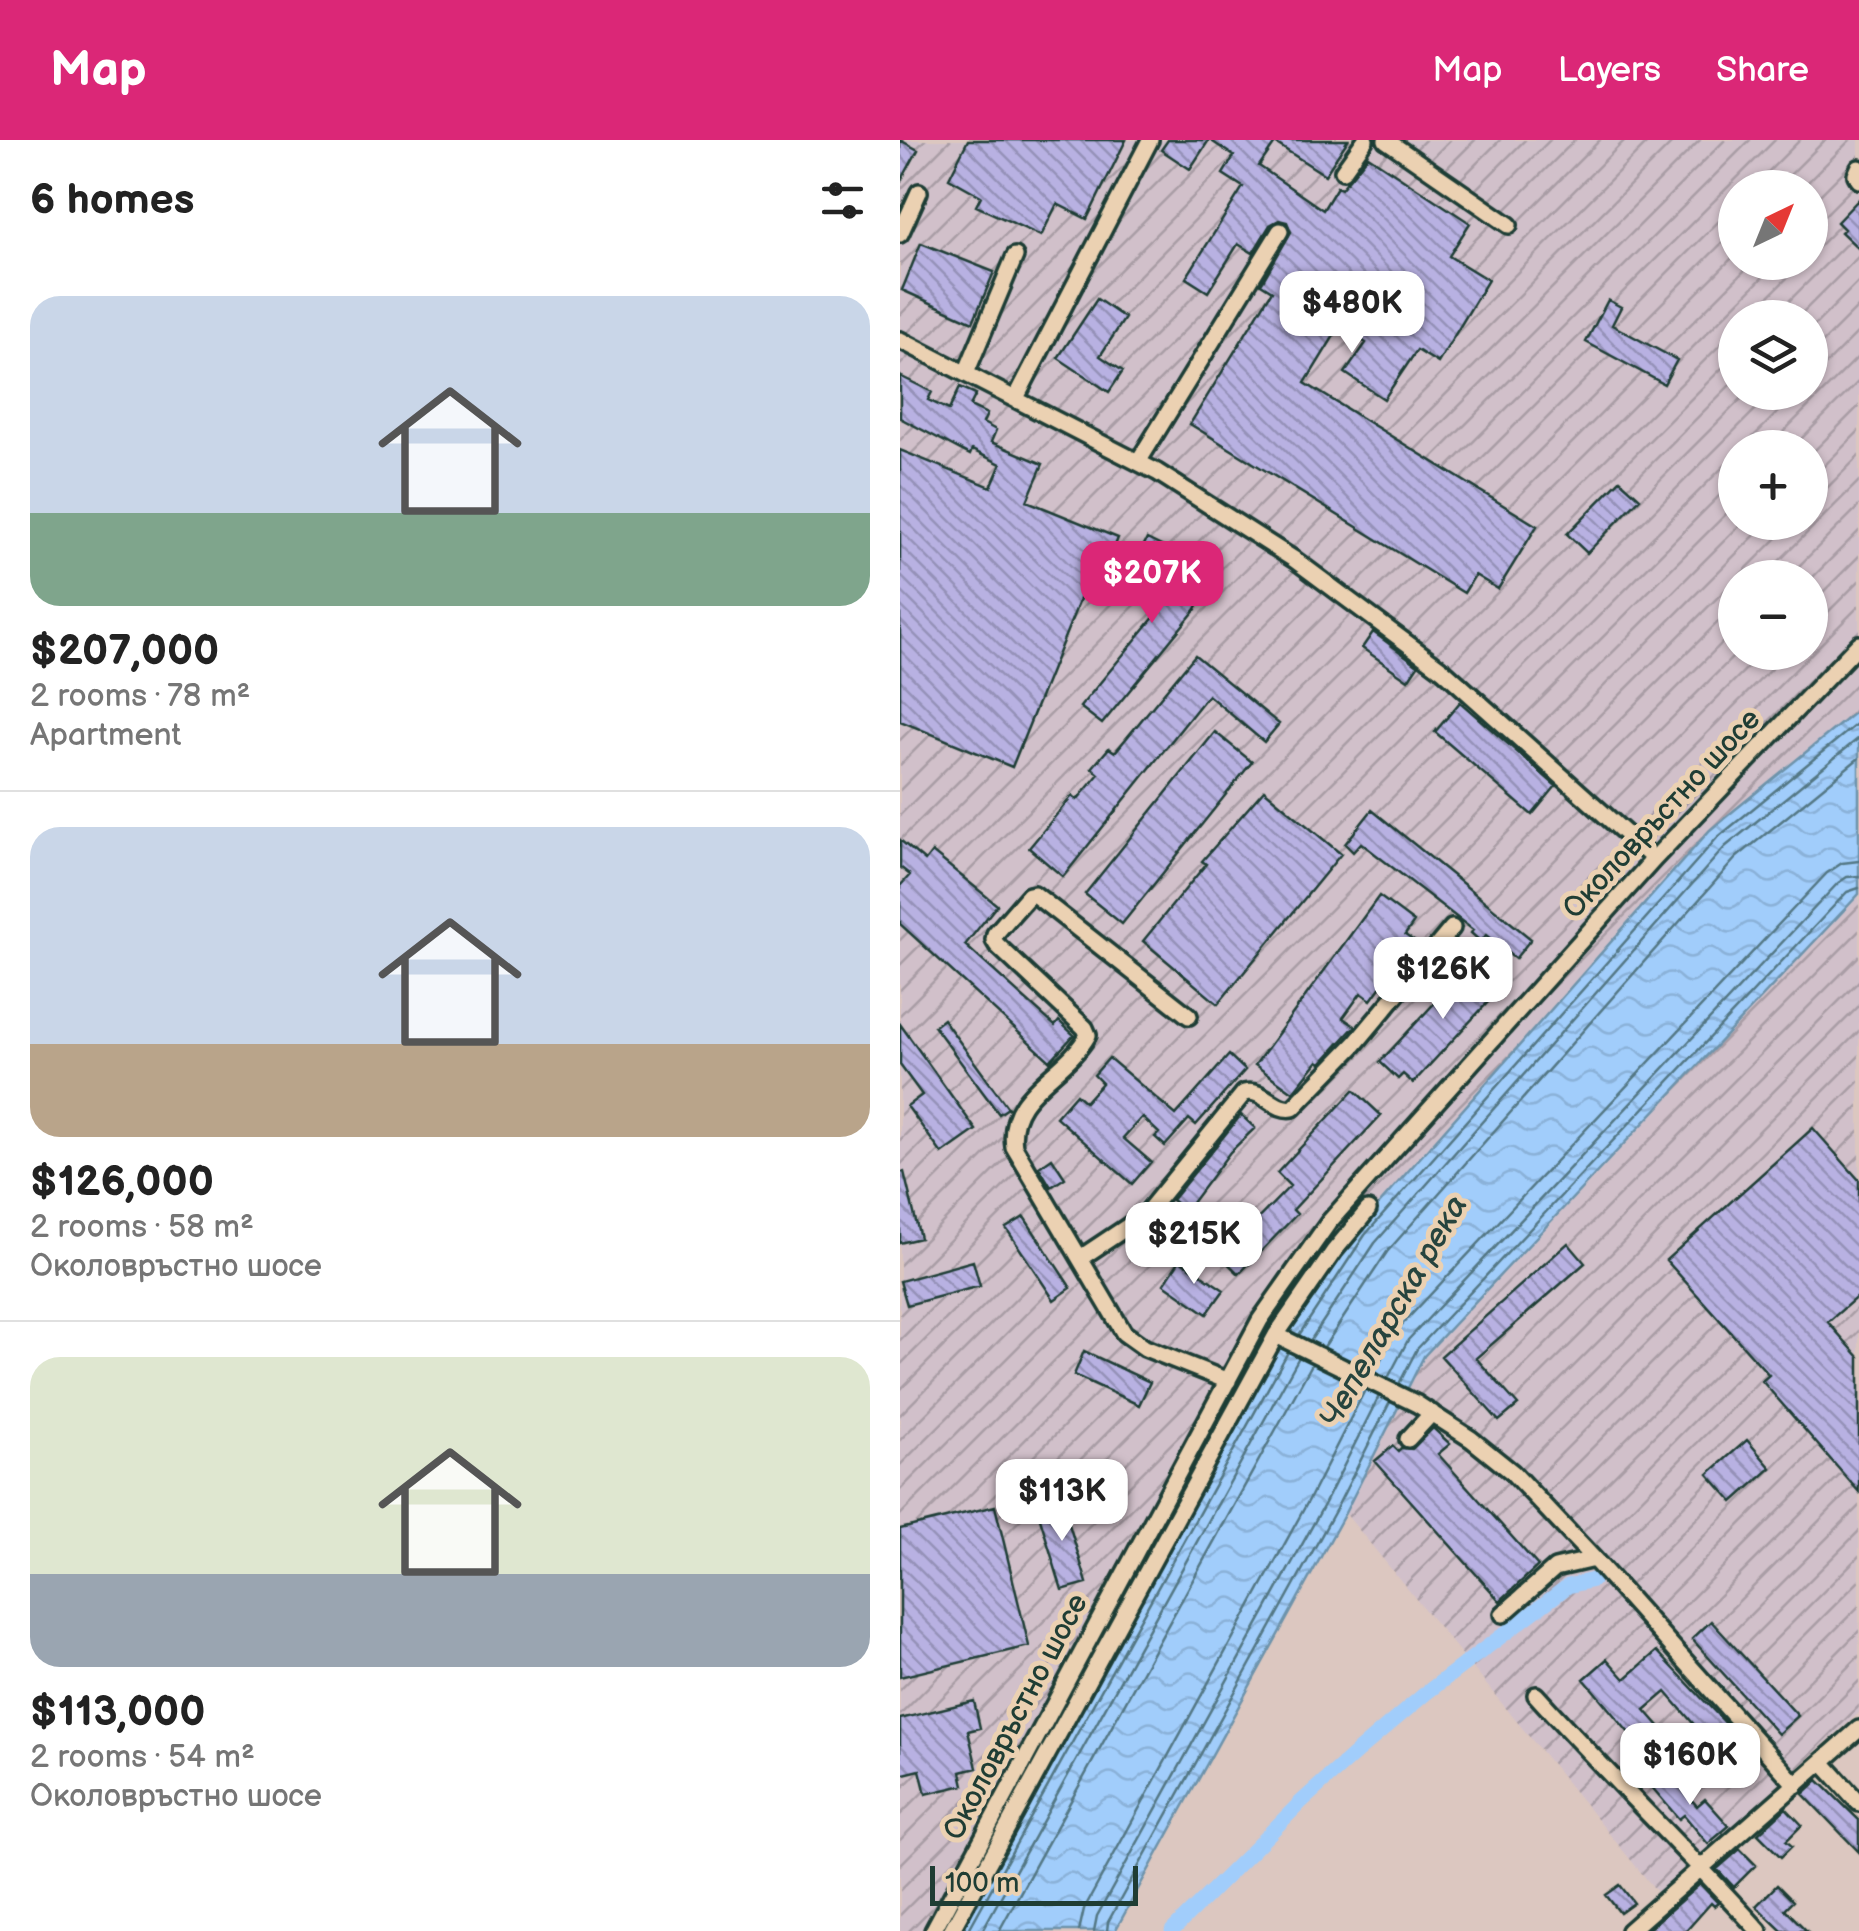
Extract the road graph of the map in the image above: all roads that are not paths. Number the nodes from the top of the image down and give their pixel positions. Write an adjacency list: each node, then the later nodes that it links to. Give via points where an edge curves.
1 (1150, 140): 14 (street)
2 (1365, 140): 5 (street)
3 (1386, 140): 8 (street)
4 (1859, 168): 6 (street)
5 (1343, 170)
6 (1859, 180)
7 (919, 192): 10 (street)
8 (1508, 226)
9 (1280, 231): 15 (street)
10 (900, 234)
11 (1015, 256): 13 (street)
12 (900, 340): 13 (street)
13 (966, 372): 14 (street)
14 (1016, 398): 15 (street)
15 (1138, 462): 17 (street, via 1370,613)
16 (1859, 644): 17 (street, Околовръстно шосе)
17 (1654, 859): 23 (street, Околовръстно шосе, via 1328,1222 1260,1320)
18 (1452, 928): 21 (street, via 1293,1108 1244,1093 1146,1215)
19 (1189, 1016): 21 (street, via 1034,894 995,934 998,946 1088,1035 1018,1109 1012,1126 1014,1146)
20 (1368, 1210): 22 (street)
21 (1082, 1258): 23 (street, via 1124,1333)
22 (1276, 1335): 24 (street); 35 (street)
23 (1228, 1381): 34 (street, Околовръстно шосе)
24 (1432, 1414): 25 (street); 26 (street, via 1512,1472)
25 (1408, 1440)
26 (1594, 1558): 27 (street, via 1555,1568); 31 (street)
27 (1503, 1614)
28 (1536, 1694): 33 (street)
29 (1859, 1729): 30 (street)
30 (1822, 1762): 31 (street); 32 (street)
31 (1796, 1785): 33 (street)
32 (1859, 1803)
33 (1702, 1868): 36 (street); 37 (street)
34 (932, 1931)
35 (951, 1931)
36 (1629, 1931)
37 (1759, 1931)

